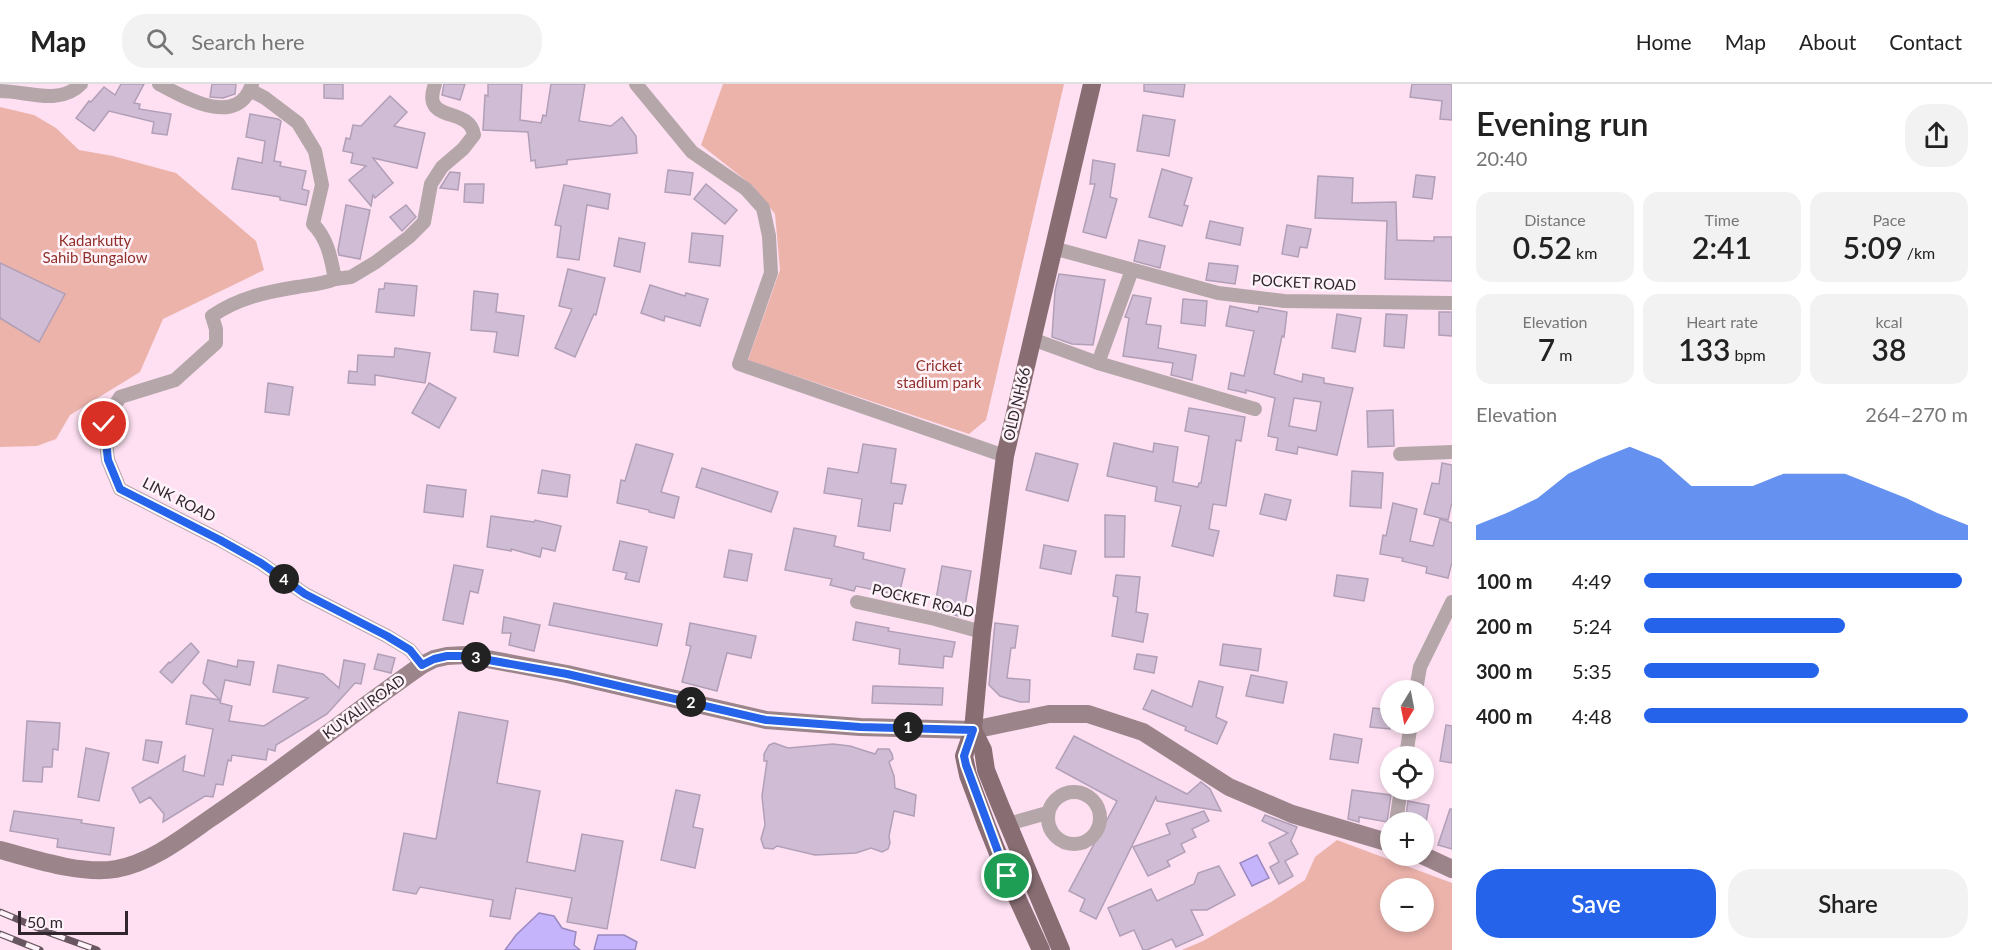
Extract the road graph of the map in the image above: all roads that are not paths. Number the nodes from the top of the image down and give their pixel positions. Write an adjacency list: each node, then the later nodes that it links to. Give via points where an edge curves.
1 (81, 84): 7 (street, via 62,96)
2 (159, 84): 6 (street, via 196,102 233,108 242,103)
3 (636, 84): 17 (street, via 692,152 746,189 763,208 770,236 771,273 739,364)
4 (1092, 84): 8 (main road, OLD NH66)
5 (434, 85): 10 (street, via 430,98 436,108 465,120 474,135 436,176 424,222 417,230 368,267 351,277)
6 (251, 87): 10 (street, via 298,123 315,151 322,185 313,224 322,233)
7 (0, 91)
8 (1053, 248): 9 (street, POCKET ROAD); 12 (main road, OLD NH66)
9 (1132, 270): 11 (street, POCKET ROAD, via 1218,293 1284,301); 13 (street)
10 (335, 279): 21 (street, LINK ROAD, via 260,294 212,316 216,343 188,370 175,380 120,397 104,424 108,460 120,489 220,540 305,594 387,636 410,650)
11 (1452, 303)
12 (1032, 339): 13 (street); 17 (main road, OLD NH66)
13 (1098, 363): 14 (street)
14 (1255, 409)
15 (1452, 452): 16 (street)
16 (1400, 454)
17 (1005, 456): 20 (main road, OLD NH66)
18 (857, 602): 20 (street, POCKET ROAD)
19 (1452, 602): 22 (street, via 1420,667)
20 (982, 632): 23 (main road, OLD NH66)
21 (422, 665): 23 (main road, KUYALI ROAD, via 447,656 507,662 766,720); 27 (main road, KUYALI ROAD, via 224,810 139,861 116,869 86,870)
22 (1418, 680)
23 (973, 730): 25 (main road, OLD NH66); 26 (main road, KUYALI ROAD, via 1049,714 1088,714 1143,732 1229,787 1292,814); 30 (main road, OLD NH66, via 964,756 968,775)
24 (1047, 813): 25 (street)
25 (1008, 824): 31 (main road, OLD NH66)
26 (1380, 840)
27 (0, 850)
28 (1434, 861): 29 (main road)
29 (1452, 869)
30 (1041, 950)
31 (1061, 950)

